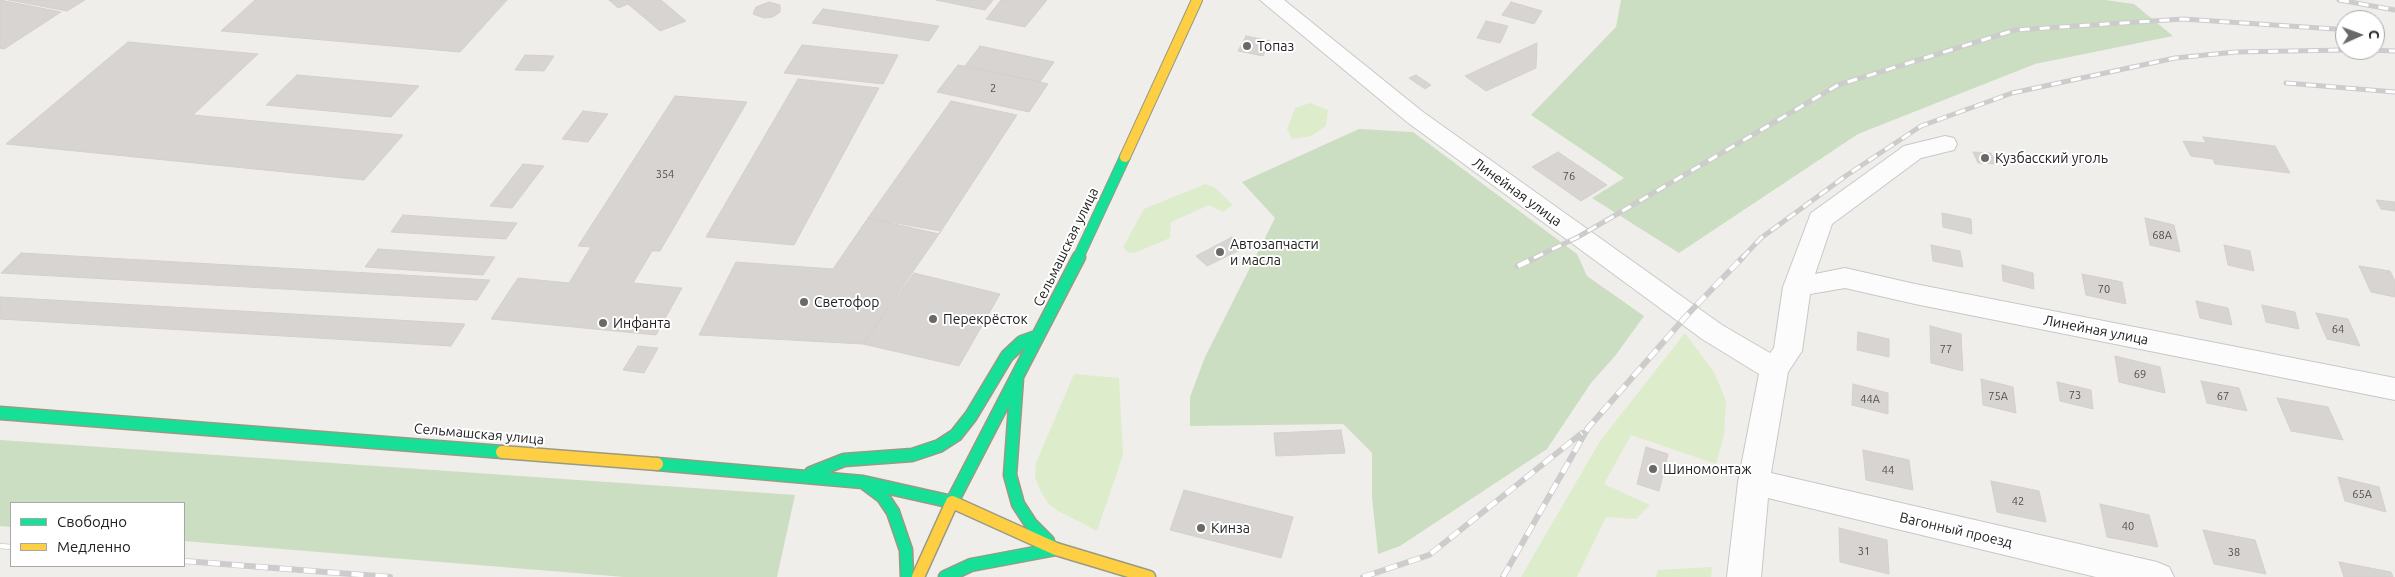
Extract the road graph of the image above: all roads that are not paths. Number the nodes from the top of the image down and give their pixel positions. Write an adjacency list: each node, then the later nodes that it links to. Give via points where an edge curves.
1 (1198, 0): 5 (main road, Сельмашская улица, via 1068,283)
2 (1271, 0): 6 (street, Линейная улица, via 1415,117 1578,237 1712,332)
3 (1945, 144): 4 (street, via 1913,152 1820,219)
4 (1798, 287): 6 (street, via 1788,351); 8 (street, Линейная улица, via 1845,278)
5 (1040, 335): 7 (main road, Сельмашская улица); 10 (main road, via 1022,342 1007,356 956,436 912,455 844,460)
6 (1774, 370): 12 (street)
7 (1017, 378): 13 (main road, Сельмашская улица); 14 (main road, via 1011,438 1013,490 1031,524)
8 (2395, 388)
9 (0, 413): 10 (main road, Сельмашская улица)
10 (806, 476): 11 (main road, Сельмашская улица)
11 (863, 482): 13 (main road, Сельмашская улица); 15 (main road, via 883,497 892,512 906,550)
12 (1754, 482): 19 (street); 20 (street, Вагонный проезд)
13 (952, 502): 14 (main road); 16 (main road, Сельмашская улица)
14 (1056, 550): 17 (main road, via 994,559); 18 (main road)
15 (907, 577)
16 (918, 577)
17 (945, 577)
18 (1149, 577)
19 (1744, 577)
20 (2157, 577)

